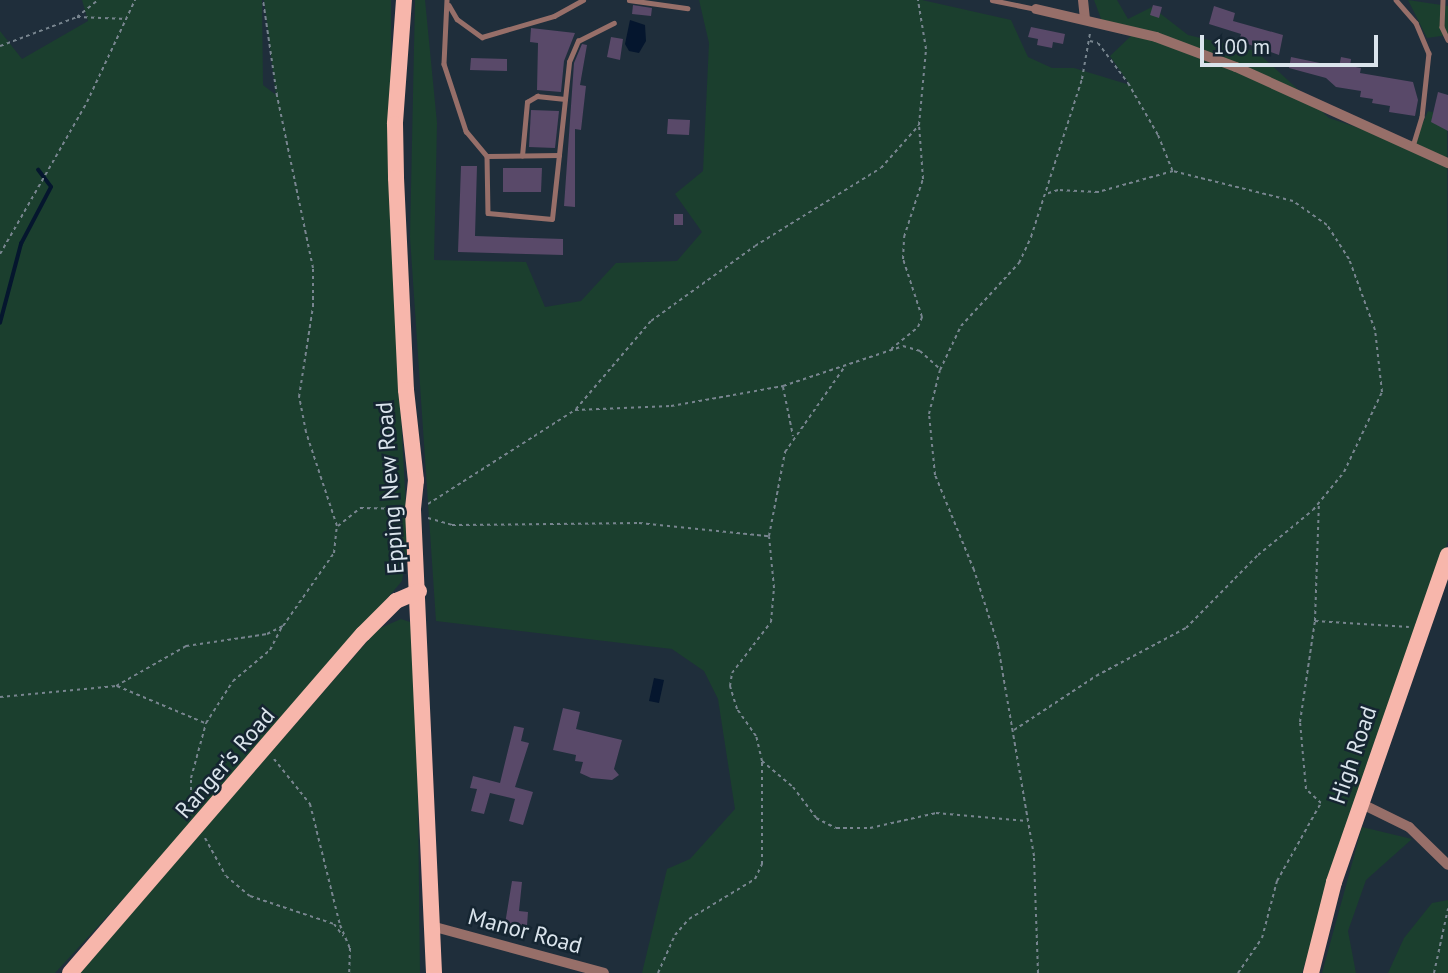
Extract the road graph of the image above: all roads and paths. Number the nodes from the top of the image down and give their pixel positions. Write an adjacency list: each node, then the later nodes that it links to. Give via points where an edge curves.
1 (98, 0): 15 (path)
2 (135, 0): 16 (path)
3 (263, 0): 40 (path, via 278,104 313,268 313,307 299,397)
4 (404, 0): 39 (main road, Epping New Road, via 395,124 400,300 416,480)
5 (583, 0): 12 (lane, via 554,16 482,37 457,19)
6 (629, 0): 13 (lane)
7 (918, 0): 23 (path, via 926,48)
8 (992, 0): 14 (lane)
9 (1083, 0): 17 (street)
10 (1396, 0): 24 (lane, via 1416,23 1429,53 1422,117)
11 (1443, 0): 19 (lane, via 1442,27)
12 (447, 2): 26 (lane, via 444,64 466,131)
13 (687, 8)
14 (1036, 9): 17 (street)
15 (77, 18): 16 (path); 21 (path)
16 (128, 19): 31 (path)
17 (1088, 19): 20 (path); 24 (street, via 1156,37 1236,67)
18 (614, 23): 22 (lane, via 578,41 569,62)
19 (1448, 40)
20 (1090, 41): 29 (path, via 1098,43 1128,83 1158,135); 30 (path, via 1083,79)
21 (0, 46)
22 (565, 99): 25 (lane); 27 (lane, via 537,96 527,102)
23 (919, 125): 32 (path, via 923,179 904,237 903,259 922,317 918,327); 36 (path, via 881,168 755,246 651,321)
24 (1413, 148): 28 (street)
25 (559, 155): 26 (lane, via 551,219 488,213); 27 (lane)
26 (487, 156): 27 (lane)
27 (522, 156)
28 (1448, 163)
29 (1172, 171): 30 (path, via 1098,192 1058,190); 38 (path, via 1293,201 1327,225 1349,259 1375,330 1382,392 1344,472)
30 (1045, 195): 34 (path, via 1019,264 961,326)
31 (0, 254)
32 (887, 352): 33 (path); 34 (path, via 903,346 920,351)
33 (846, 365): 35 (path); 37 (path)
34 (940, 369): 49 (path, via 929,414 935,475 974,570 998,645)
35 (783, 386): 36 (path, via 671,406); 37 (path)
36 (575, 410): 39 (path, via 448,495)
37 (793, 437): 41 (path, via 785,452)
38 (1320, 502): 44 (path); 49 (path, via 1294,529 1258,555 1186,628 1096,676)
39 (413, 510): 40 (path, via 360,508); 41 (path, via 452,525 639,523); 43 (main road, Epping New Road)
40 (337, 526): 46 (path, via 334,553 283,626 254,639 187,646)
41 (769, 536): 51 (path, via 774,588 771,622 739,661 730,686 737,709 756,736)
42 (1448, 555): 52 (main road, High Road)
43 (419, 591): 56 (main road, Epping New Road); 58 (main road, Ranger's Road, via 396,601 363,634)
44 (1315, 621): 45 (path); 64 (path, via 1300,722 1306,789 1321,803 1277,881 1262,938)
45 (1409, 627)
46 (116, 686): 47 (path); 48 (path)
47 (0, 697)
48 (206, 723)
49 (1013, 731): 53 (path)
50 (273, 751): 59 (path, via 274,762 310,803 340,925 351,948)
51 (762, 761): 53 (path, via 793,787 816,818 836,828 870,828 936,813); 62 (path, via 762,864 755,879 689,919 675,935)
52 (1360, 803): 54 (street, via 1409,827); 65 (main road, High Road)
53 (1028, 821): 63 (path, via 1034,856)
54 (1448, 865)
55 (1448, 909): 66 (path)
56 (435, 927): 57 (street, Manor Road); 60 (main road, Epping New Road)
57 (588, 971): 61 (street, Manor Road)
58 (70, 973)
59 (349, 973)
60 (434, 973)
61 (604, 973)
62 (658, 973)
63 (1038, 973)
64 (1238, 973)
65 (1311, 973)
66 (1434, 973)

